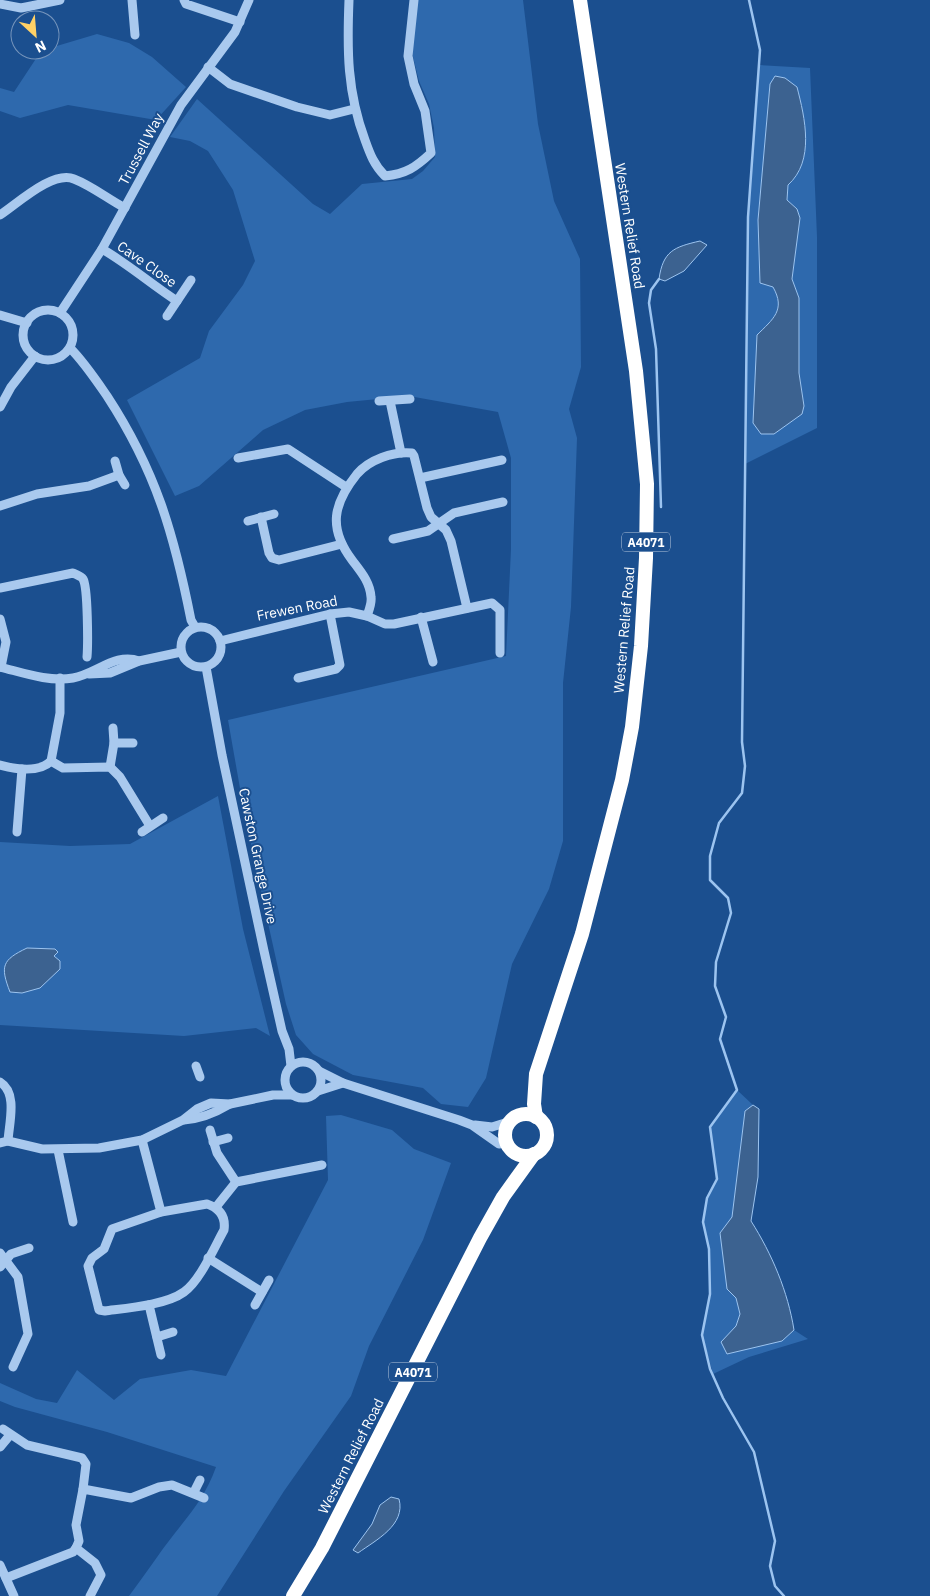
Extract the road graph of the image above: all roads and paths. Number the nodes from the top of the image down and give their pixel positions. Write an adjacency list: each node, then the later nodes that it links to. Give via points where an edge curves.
1 (60, 0): 8 (street)
2 (132, 0): 11 (street)
3 (184, 0): 10 (street, via 196,8)
4 (249, 0): 10 (street, Trussell Way)
5 (349, 0): 13 (street, via 347,37)
6 (414, 0): 13 (street, via 408,56 414,84 425,111 431,153 417,167 403,174 385,176 375,166)
7 (580, 0): 79 (highway, Western Relief Road / A4071, via 636,371 646,484 646,558 635,700 622,780 582,934)
8 (40, 2): 9 (street, via 21,8)
9 (0, 4)
10 (240, 22): 12 (street, Trussell Way)
11 (135, 36)
12 (208, 67): 13 (street, via 230,84 290,104 330,115); 14 (street, Trussell Way, via 171,122)
13 (354, 109)
14 (125, 208): 15 (street, via 73,178 62,177 49,181); 16 (street, Trussell Way)
15 (0, 216)
16 (102, 249): 18 (street, Cave Close); 19 (street, Trussell Way)
17 (191, 280): 18 (street, Cave Close)
18 (177, 301): 21 (street, Cave Close)
19 (60, 313): 22 (street, via 38,313); 23 (street, via 72,328)
20 (0, 315): 22 (street)
21 (167, 316)
22 (27, 323): 24 (street, via 24,338)
23 (70, 348): 24 (street, via 57,359); 53 (street, via 126,425 155,486 178,556)
24 (35, 356): 25 (street)
25 (11, 386): 26 (street); 30 (street)
26 (0, 394)
27 (410, 399): 29 (street)
28 (379, 401): 29 (street)
29 (390, 402): 31 (street)
30 (0, 407)
31 (401, 453): 36 (street, via 412,453); 38 (street, via 369,462)
32 (238, 458): 38 (street, via 288,448)
33 (502, 460): 36 (street)
34 (115, 461): 35 (street)
35 (119, 475): 37 (street); 40 (street, via 89,486 29,496)
36 (420, 478): 44 (street, via 427,508)
37 (125, 485)
38 (346, 488): 46 (street, via 337,504 336,516)
39 (504, 502): 44 (street, via 454,513)
40 (0, 506)
41 (274, 514): 42 (street)
42 (261, 517): 43 (street); 46 (street, via 272,558 279,560)
43 (248, 520)
44 (439, 524): 45 (street, via 428,531); 48 (street, via 451,541)
45 (393, 539)
46 (342, 544): 50 (street, via 367,580 371,597)
47 (0, 588): 57 (street, via 73,573 80,576 84,580 86,594)
48 (467, 608): 51 (street, Frewen Road); 56 (street, Frewen Road, via 492,603 500,610)
49 (330, 614): 50 (street, Frewen Road, via 349,612); 54 (street, Frewen Road); 62 (street, via 340,665 336,669)
50 (367, 616): 51 (street, Frewen Road, via 385,624)
51 (421, 617): 58 (street)
52 (0, 619): 59 (street, via 6,642)
53 (195, 628): 54 (street, via 213,631); 55 (street, via 185,634)
54 (220, 641): 60 (street, via 219,657)
55 (181, 652): 60 (street, via 193,666); 61 (street, via 139,661 110,673)
56 (500, 653)
57 (87, 657)
58 (433, 662)
59 (1, 667): 61 (street, via 28,676)
60 (206, 667): 74 (street, Cawston Grange Drive, via 264,951)
61 (60, 678): 66 (street, via 60,713)
62 (298, 678)
63 (113, 728): 65 (street)
64 (133, 743): 65 (street)
65 (114, 744): 68 (street)
66 (51, 761): 68 (street, via 63,768); 69 (street, via 47,765)
67 (0, 766): 69 (street)
68 (110, 767): 71 (street, via 120,777)
69 (22, 769): 72 (street)
70 (163, 818): 71 (street)
71 (150, 826): 73 (street)
72 (17, 832)
73 (142, 832)
74 (289, 1049): 75 (street); 77 (street, Cawston Grange Drive)
75 (306, 1062): 77 (street); 78 (street)
76 (196, 1066): 80 (street)
77 (291, 1066): 81 (street)
78 (319, 1071): 83 (street); 84 (street, via 321,1082)
79 (536, 1074): 87 (highway, Western Relief Road / A4071); 88 (highway, Western Relief Road / A4071)
80 (200, 1077)
81 (284, 1081): 85 (street); 86 (street)
82 (0, 1082): 93 (street, via 11,1102)
83 (343, 1083): 84 (street); 89 (street)
84 (318, 1091): 86 (street, via 302,1099)
85 (273, 1095): 86 (street); 92 (street, via 230,1104 198,1119 183,1120)
86 (292, 1095)
87 (536, 1117): 88 (highway, via 526,1114); 97 (highway, A4071, via 544,1125 546,1140)
88 (513, 1118): 89 (street, via 492,1127); 95 (highway, A4071, via 505,1133)
89 (472, 1125): 95 (street, via 499,1144)
90 (210, 1130): 94 (street)
91 (228, 1138): 94 (street)
92 (142, 1140): 96 (street, via 100,1148); 102 (street)
93 (4, 1142): 96 (street)
94 (213, 1142): 99 (street, via 217,1154)
95 (511, 1148): 97 (highway); 100 (highway, Western Relief Road / A4071, via 512,1170)
96 (58, 1150): 103 (street)
97 (534, 1154): 100 (highway, Western Relief Road / A4071)
98 (322, 1165): 99 (street)
99 (236, 1182): 101 (street)
100 (503, 1196): 126 (highway, Western Relief Road / A4071, via 322,1548)
101 (216, 1207): 102 (street, via 207,1204); 106 (street, via 226,1222)
102 (161, 1212): 110 (street, via 112,1229 104,1249 92,1258 88,1266 99,1310)
103 (73, 1222)
104 (29, 1248): 105 (street)
105 (3, 1257): 107 (street); 115 (street, via 18,1277 28,1334)
106 (208, 1258): 109 (street); 110 (street, via 185,1292)
107 (0, 1268)
108 (270, 1280): 109 (street)
109 (262, 1292): 111 (street)
110 (148, 1305): 113 (street)
111 (255, 1305)
112 (173, 1332): 113 (street)
113 (156, 1337): 114 (street)
114 (161, 1355)
115 (13, 1367)
116 (0, 1447): 118 (street, via 7,1432 27,1446 82,1458 86,1471)
117 (200, 1480): 119 (street)
118 (83, 1489): 119 (street, via 131,1498 167,1485); 121 (street, via 76,1526 79,1541)
119 (194, 1492): 120 (street)
120 (204, 1498)
121 (76, 1548): 123 (street); 125 (street, via 100,1570 100,1581)
122 (0, 1565): 123 (street)
123 (6, 1578): 124 (street)
124 (14, 1596)
125 (90, 1596)
126 (293, 1596)

